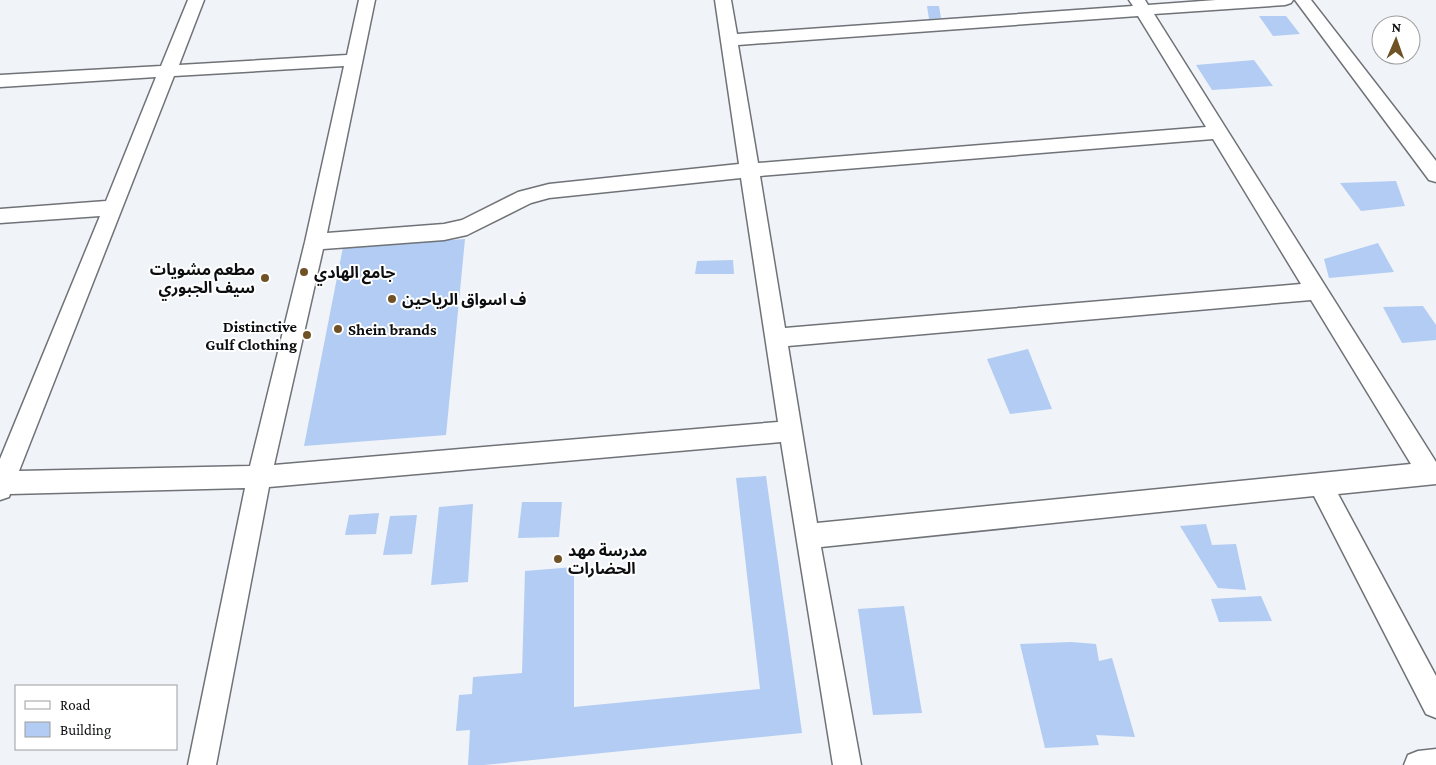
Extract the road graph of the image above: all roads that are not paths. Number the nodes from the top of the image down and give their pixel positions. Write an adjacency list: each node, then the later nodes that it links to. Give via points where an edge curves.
1 (196, 0): 9 (street)
2 (367, 0): 8 (street)
3 (723, 0): 7 (street)
4 (1285, 0): 6 (street)
5 (1303, 0): 13 (street)
6 (1140, 5): 7 (street); 11 (street)
7 (729, 40): 12 (street)
8 (354, 60): 9 (street); 16 (street)
9 (168, 71): 10 (street); 14 (street)
10 (0, 81)
11 (1219, 132): 12 (street); 17 (street)
12 (750, 170): 16 (street, via 549,191 525,197 467,227); 18 (street)
13 (1436, 174)
14 (112, 208): 15 (street); 23 (street)
15 (0, 216)
16 (315, 242): 21 (street)
17 (1317, 291): 18 (street); 20 (street)
18 (776, 338): 19 (street)
19 (791, 431): 21 (street); 24 (street)
20 (1433, 473): 22 (street)
21 (259, 477): 23 (street); 27 (street)
22 (1320, 484): 24 (street); 25 (street)
23 (1, 486)
24 (807, 536): 28 (street)
25 (1436, 704)
26 (1436, 763): 29 (street)
27 (202, 765)
28 (847, 765)
29 (1418, 765)

